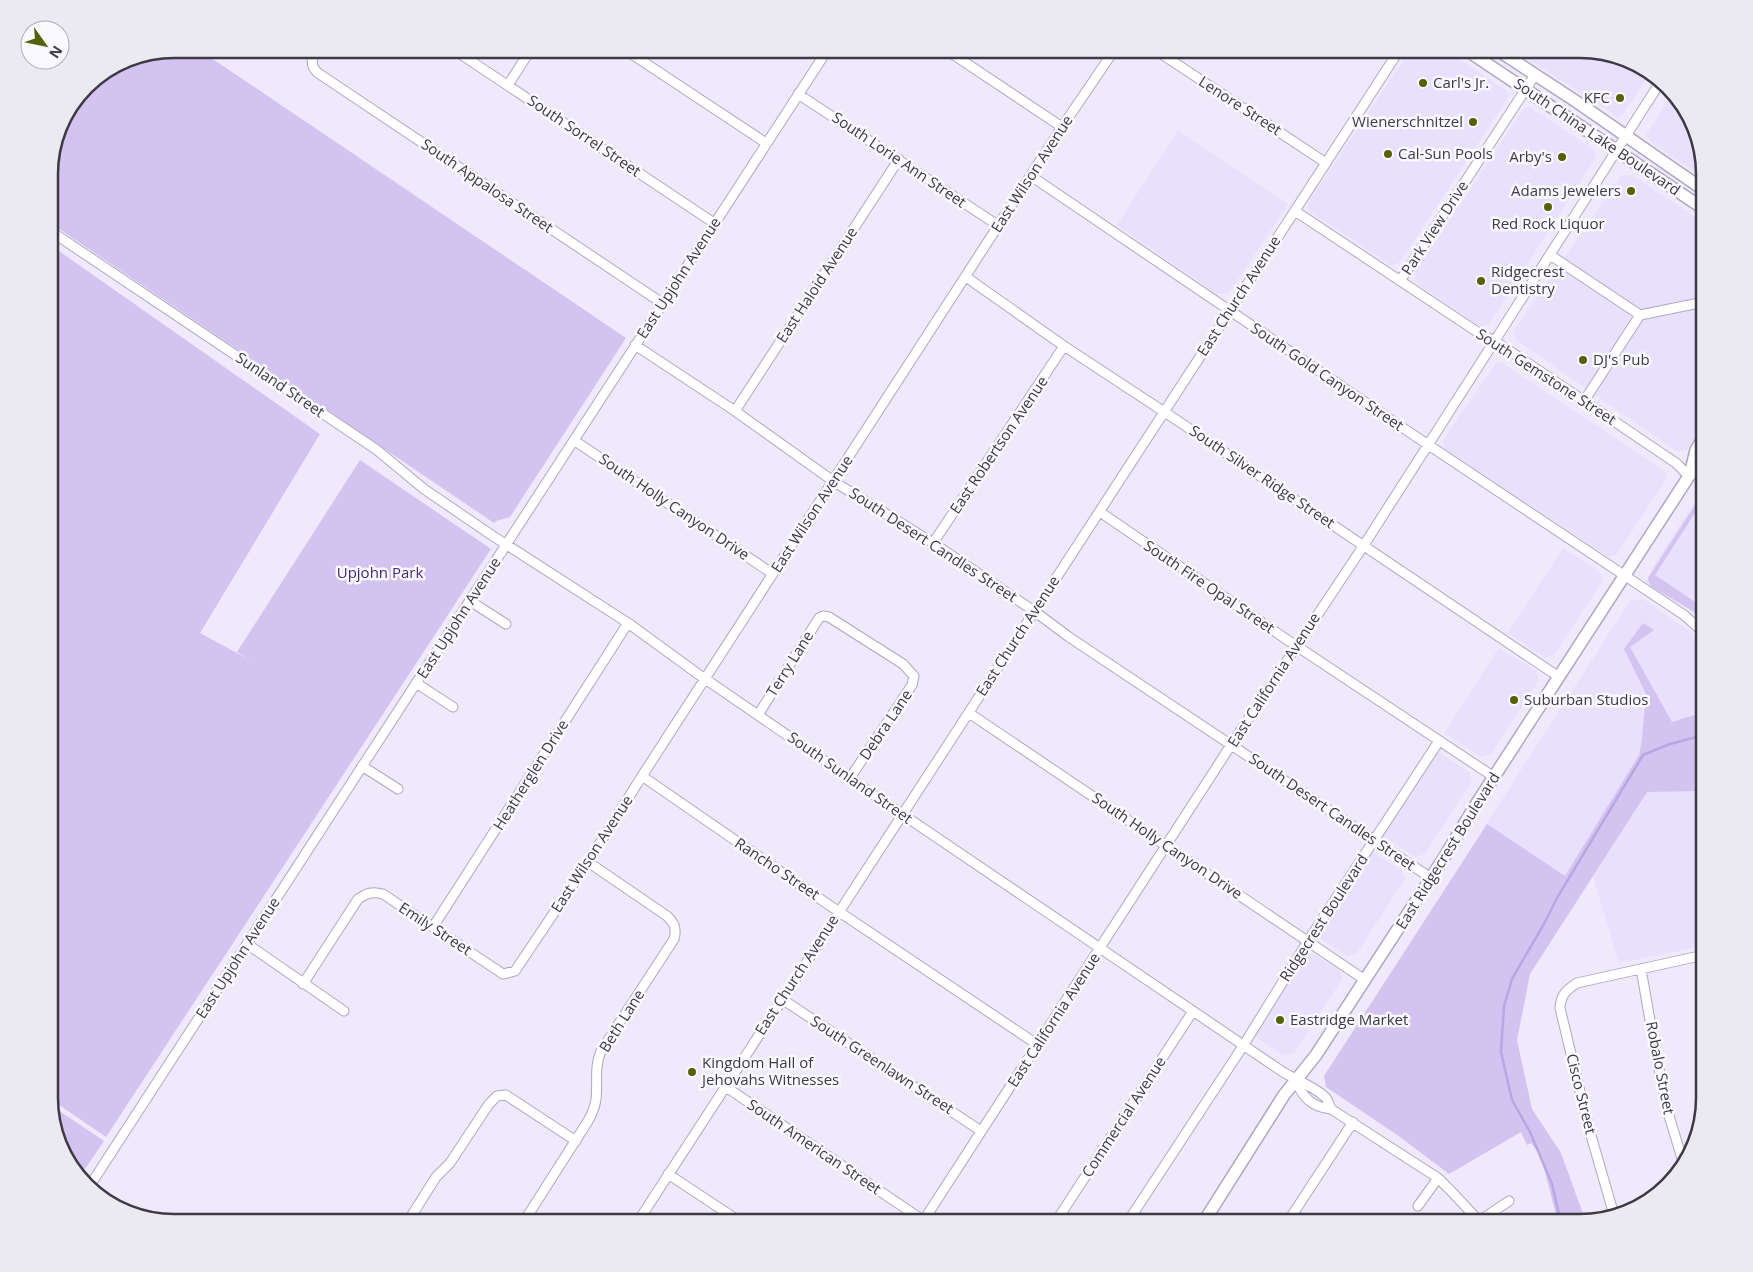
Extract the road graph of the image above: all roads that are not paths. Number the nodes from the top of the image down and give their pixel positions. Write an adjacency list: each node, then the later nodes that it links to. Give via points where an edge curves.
1 (312, 58): 33 (street, South Appalosa Street, via 313,68)
2 (467, 58): 13 (street, South Sorrel Street)
3 (525, 58): 13 (street)
4 (638, 58): 19 (street)
5 (822, 58): 16 (street, East Upjohn Avenue)
6 (958, 58): 17 (street)
7 (1109, 58): 17 (street, East Wilson Avenue)
8 (1168, 58): 22 (street, Lenore Street)
9 (1394, 58): 22 (street, East Church Avenue)
10 (1479, 58): 15 (main road, South China Lake Boulevard)
11 (1510, 58): 12 (main road, South China Lake Boulevard)
12 (1535, 74): 15 (street, Park View Drive); 18 (main road, South China Lake Boulevard)
13 (508, 85): 27 (street, South Sorrel Street)
14 (1657, 87): 18 (street, East California Avenue)
15 (1526, 89): 20 (main road, South China Lake Boulevard); 32 (street, Park View Drive)
16 (798, 94): 19 (street, East Upjohn Avenue); 21 (street, South Lorie Ann Street)
17 (1062, 127): 23 (street, East Wilson Avenue)
18 (1626, 136): 20 (street, East California Avenue); 24 (main road, South China Lake Boulevard)
19 (766, 142): 27 (street, East Upjohn Avenue)
20 (1617, 151): 25 (main road, South China Lake Boulevard); 30 (street, East California Avenue)
21 (899, 159): 28 (street, South Lorie Ann Street); 41 (street, East Haloid Avenue)
22 (1326, 163): 26 (street, East Church Avenue)
23 (1031, 176): 28 (street, East Wilson Avenue); 35 (street, South Gold Canyon Street)
24 (1696, 184)
25 (1696, 204)
26 (1295, 211): 32 (street, South Gemstone Street); 35 (street, East Church Avenue)
27 (714, 223): 33 (street, East Upjohn Avenue)
28 (999, 226): 31 (street, East Wilson Avenue)
29 (58, 236): 51 (street, Sunland Street, via 377,450 424,489)
30 (1550, 255): 36 (street); 37 (street, East California Avenue)
31 (966, 277): 39 (street, South Silver Ridge Street); 48 (street, East Wilson Avenue)
32 (1400, 281): 37 (street, South Gemstone Street)
33 (662, 303): 38 (street, East Upjohn Avenue)
34 (1696, 304): 36 (street)
35 (1230, 311): 42 (street, East Church Avenue); 44 (street, South Gold Canyon Street)
36 (1640, 315): 40 (street)
37 (1495, 341): 40 (street, South Gemstone Street); 44 (street, East California Avenue)
38 (635, 345): 41 (street, South Desert Candles Street); 43 (street, East Upjohn Avenue)
39 (1064, 346): 42 (street, South Silver Ridge Street); 50 (street, East Robertson Avenue)
40 (1584, 400): 47 (street, South Gemstone Street, via 1676,463)
41 (735, 411): 48 (street, South Desert Candles Street)
42 (1164, 412): 49 (street, East Church Avenue); 52 (street, South Silver Ridge Street)
43 (575, 441): 51 (street, East Upjohn Avenue); 53 (street, South Holly Canyon Drive)
44 (1429, 444): 52 (street, East California Avenue); 54 (street, South Gold Canyon Street)
45 (1696, 450): 47 (main road, East Ridgecrest Boulevard)
46 (1696, 469): 47 (main road, East Ridgecrest Boulevard)
47 (1689, 476): 54 (main road, East Ridgecrest Boulevard)
48 (833, 481): 50 (street, South Desert Candles Street); 53 (street, East Wilson Avenue)
49 (1100, 512): 56 (street, East Church Avenue); 61 (street, South Fire Opal Street)
50 (933, 543): 56 (street, South Desert Candles Street)
51 (506, 545): 55 (street, East Upjohn Avenue); 59 (street, South Sunland Street)
52 (1364, 545): 61 (street, East California Avenue); 62 (street, South Silver Ridge Street)
53 (773, 574): 63 (street, East Wilson Avenue)
54 (1624, 576): 60 (street, South Gold Canyon Street); 62 (main road, East Ridgecrest Boulevard)
55 (470, 600): 58 (street); 64 (street, East Upjohn Avenue)
56 (1034, 611): 66 (street, East Church Avenue); 69 (street, South Desert Candles Street)
57 (826, 616): 67 (street, Terry Lane, via 819,618); 73 (street, Debra Lane, via 903,664 914,676 912,685)
58 (506, 624)
59 (628, 624): 63 (street, South Sunland Street); 81 (street, Heatherglen Drive)
60 (1696, 625)
61 (1296, 646): 68 (street, South Fire Opal Street); 69 (street, East California Avenue)
62 (1559, 677): 72 (main road, East Ridgecrest Boulevard)
63 (705, 679): 67 (street, South Sunland Street); 71 (street, East Wilson Avenue)
64 (416, 683): 65 (street); 70 (street, East Upjohn Avenue)
65 (453, 707)
66 (969, 713): 75 (street, East Church Avenue); 77 (street, South Holly Canyon Drive)
67 (758, 715): 73 (street, South Sunland Street)
68 (1439, 741): 72 (street, South Fire Opal Street); 76 (street, Ridgecrest Boulevard)
69 (1232, 745): 76 (street, South Desert Candles Street); 77 (street, East California Avenue)
70 (362, 766): 74 (street); 83 (street, East Upjohn Avenue)
71 (642, 776): 78 (street, East Wilson Avenue); 80 (street, Rancho Street)
72 (1494, 777): 79 (main road, East Ridgecrest Boulevard)
73 (850, 778): 75 (street, South Sunland Street)
74 (398, 789)
75 (902, 814): 80 (street, East Church Avenue); 84 (street, South Sunland Street)
76 (1375, 841): 79 (street, South Desert Candles Street); 82 (street, Ridgecrest Boulevard)
77 (1167, 846): 82 (street, South Holly Canyon Drive); 84 (street, East California Avenue)
78 (588, 862): 87 (street, East Wilson Avenue, via 515,971); 99 (street, Beth Lane, via 667,916 676,932 601,1051 597,1060 594,1108)
79 (1431, 878): 88 (main road, East Ridgecrest Boulevard)
80 (839, 911): 90 (street, East Church Avenue); 93 (street, Rancho Street)
81 (433, 927): 87 (street, Emily Street); 89 (street, Emily Street, via 383,894 368,893 358,899)
82 (1308, 941): 88 (street, South Holly Canyon Drive); 94 (street, Ridgecrest Boulevard)
83 (247, 944): 89 (street); 103 (street, East Upjohn Avenue)
84 (1100, 949): 92 (street, South Sunland Street); 93 (street, East California Avenue)
85 (1696, 957): 86 (street)
86 (1641, 969): 100 (street, Robalo Street, via 1669,1116); 106 (street, Cisco Street, via 1582,982 1561,996 1560,1008 1588,1126)
87 (506, 974)
88 (1365, 980): 95 (main road, East Ridgecrest Boulevard)
89 (303, 984): 91 (street)
90 (782, 999): 96 (street, East Church Avenue); 98 (street, South Greenlawn Street)
91 (344, 1011)
92 (1193, 1012): 94 (street); 113 (street, Commercial Avenue)
93 (1038, 1045): 98 (street, East California Avenue)
94 (1244, 1046): 95 (street); 114 (street, Ridgecrest Boulevard)
95 (1295, 1080): 97 (street, via 1301,1094 1320,1108 1331,1109); 115 (main road, East Ridgecrest Boulevard)
96 (726, 1087): 101 (street, East Church Avenue); 111 (street, South American Street)
97 (1353, 1122): 102 (street); 116 (street)
98 (981, 1131): 112 (street, East California Avenue)
99 (576, 1141): 107 (street, via 506,1095 493,1099); 108 (street, Beth Lane)
100 (1681, 1155)
101 (668, 1174): 109 (street, East Church Avenue); 110 (street)
102 (1438, 1178): 105 (street); 117 (street)
103 (93, 1182)
104 (1509, 1201): 118 (street)
105 (1418, 1206)
106 (1612, 1209)
107 (413, 1214)
108 (529, 1214)
109 (643, 1214)
110 (728, 1214)
111 (912, 1214)
112 (929, 1214)
113 (1061, 1214)
114 (1133, 1214)
115 (1209, 1214)
116 (1293, 1214)
117 (1472, 1214)
118 (1491, 1214)

